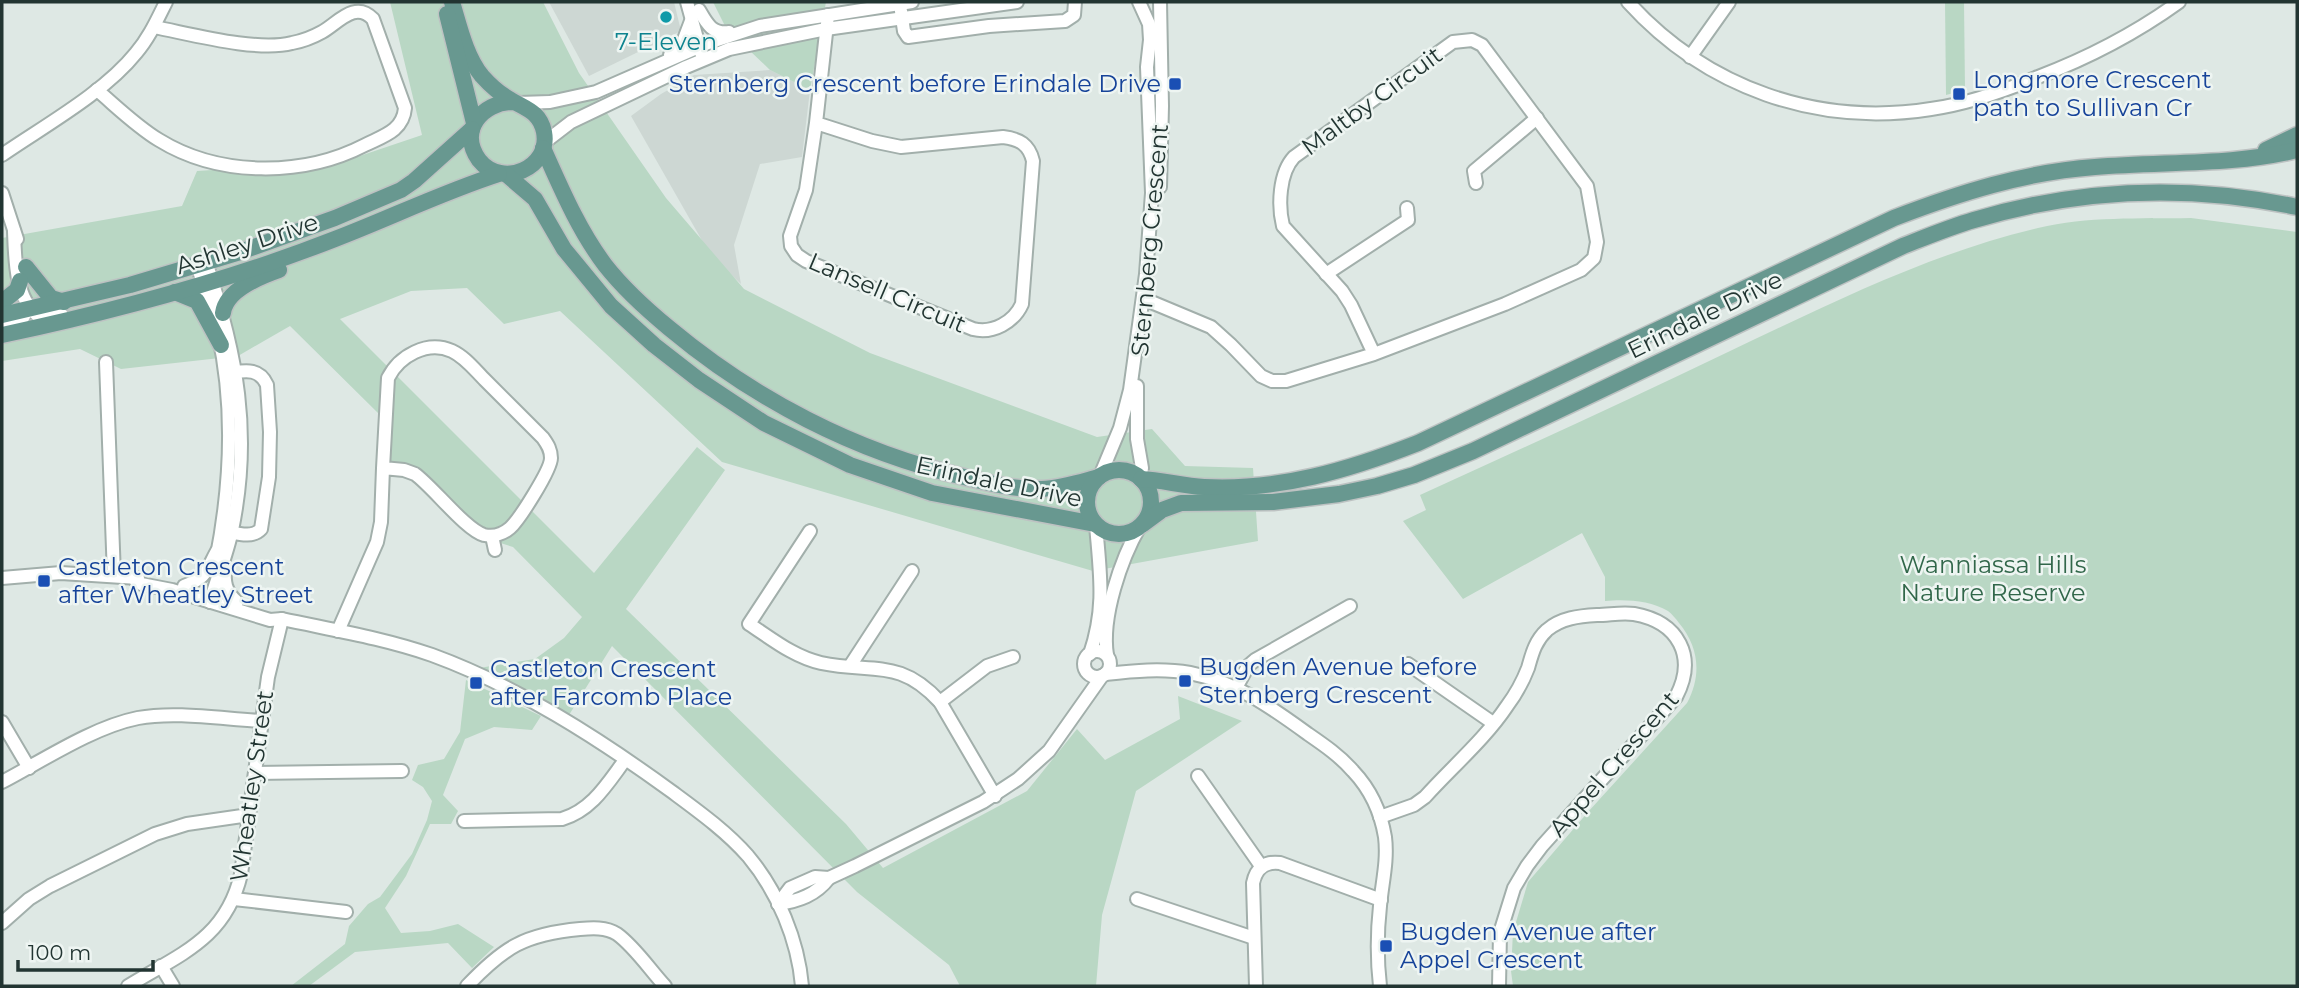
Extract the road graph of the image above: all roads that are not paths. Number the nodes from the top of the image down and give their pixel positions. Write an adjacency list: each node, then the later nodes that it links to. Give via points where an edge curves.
1 (166, 2): 16 (street)
2 (443, 2): 28 (main road)
3 (452, 2): 25 (main road, via 480,73)
4 (687, 2): 14 (street)
5 (1017, 2): 13 (street)
6 (1075, 2): 13 (street, via 1074,15 1065,21 908,37)
7 (1141, 2): 8 (street); 40 (street, Sternberg Crescent, via 1150,32 1147,67)
8 (1152, 2)
9 (1160, 2): 40 (street, Sternberg Crescent, via 1162,128)
10 (1628, 2): 20 (street)
11 (1729, 2): 20 (street)
12 (2179, 2): 20 (street, via 2104,48 2028,81 1948,106 1896,113 1861,114 1793,104 1731,82)
13 (904, 7): 15 (street); 18 (street)
14 (696, 10): 17 (street, via 713,30 726,33); 19 (street); 21 (street, via 683,42)
15 (828, 15): 17 (street); 18 (street, Lansell Circuit)
16 (154, 27): 23 (street, via 129,61); 23 (street, via 279,46 306,40 353,11 363,12 373,19 405,119 395,130 324,161 289,167 234,166 159,140)
17 (759, 27): 19 (street)
18 (826, 29): 19 (street); 27 (street, Lansell Circuit)
19 (705, 52): 21 (street); 24 (street)
20 (1690, 57)
21 (662, 62): 22 (street)
22 (620, 80): 24 (street); 25 (street, via 596,92 550,102)
23 (97, 90): 32 (street)
24 (634, 92): 30 (street, via 571,122)
25 (516, 102): 28 (main road, via 484,110); 30 (main road, via 536,114)
26 (1537, 118): 34 (street); 45 (street, Maltby Circuit, via 1482,45 1460,40 1294,157 1283,177 1282,222); 58 (street, Maltby Circuit, via 1587,186 1597,242 1594,258 1581,270 1505,304)
27 (816, 122): 27 (street, Lansell Circuit, via 891,146 1003,136 1022,142 1032,161 1022,304 1012,319 988,331 973,329 797,255 790,231 806,190)
28 (473, 126): 35 (main road, via 474,151 480,161); 42 (main road, Ashley Drive, via 414,181 390,196)
29 (2297, 135): 33 (main road, via 2272,148)
30 (544, 145): 35 (main road, via 529,168); 62 (main road, Erindale Drive, via 573,215 606,266 682,338 766,397 857,443 951,474 1040,489)
31 (2297, 150): 33 (main road, Erindale Drive, via 2254,159)
32 (2, 155)
33 (2185, 163): 63 (main road, Erindale Drive, via 2038,174 1934,202 1855,235 1418,443 1342,470 1278,484 1230,487)
34 (1471, 173)
35 (503, 174): 43 (main road, Ashley Drive); 64 (main road, Erindale Drive, via 535,199 564,249 611,306 663,352 745,411 850,465 932,494)
36 (2, 193): 44 (street, via 23,252)
37 (2297, 196): 41 (main road, via 2204,182 2098,186 2016,201 1968,216)
38 (2297, 207): 41 (main road, Erindale Drive, via 2209,193 2102,194 2018,207)
39 (1411, 218): 45 (street)
40 (1154, 219): 48 (street, Sternberg Crescent)
41 (1903, 246): 65 (main road, Erindale Drive, via 1434,467 1377,486 1307,499 1181,503)
42 (202, 264): 46 (street); 50 (main road, Ashley Drive)
43 (269, 268): 46 (main road, Ashley Drive); 53 (main road, via 237,291 225,303)
44 (23, 274): 49 (main road, via 17,290); 50 (main road, via 51,298); 51 (street, via 31,294)
45 (1326, 274): 58 (street, Maltby Circuit, via 1351,305)
46 (208, 283): 47 (main road, Ashley Drive); 53 (street); 57 (street)
47 (175, 292): 52 (main road, Ashley Drive); 57 (main road, via 197,301)
48 (1146, 301): 58 (street, Maltby Circuit, via 1211,327 1272,382); 62 (street, Sternberg Crescent, via 1125,411); 63 (street, Sternberg Crescent, via 1136,394)
49 (2, 302)
50 (64, 302): 51 (main road, Ashley Drive)
51 (29, 308): 52 (street, via 48,317 103,305); 54 (main road, Ashley Drive); 55 (street, via 23,318)
52 (118, 308): 56 (main road, Ashley Drive)
53 (223, 313): 60 (street)
54 (2, 315)
55 (2, 325)
56 (2, 335)
57 (221, 345): 60 (street)
58 (1374, 354)
59 (106, 362): 72 (street)
60 (230, 372): 66 (street, via 241,412 241,453 238,494); 66 (street, via 259,374 267,385 269,477 258,533)
61 (383, 468): 68 (street, via 415,474 475,530); 68 (street, via 386,389 393,368 407,355 427,348 460,355 543,438 551,457 547,472 512,526); 80 (street, via 377,542)
62 (1099, 476): 63 (main road, via 1117,470); 64 (main road, via 1087,497)
63 (1140, 478): 65 (main road, via 1151,501)
64 (1096, 525): 65 (main road, via 1108,533 1122,534); 81 (street, via 1101,599)
65 (1142, 525): 82 (street, via 1127,552 1110,610)
66 (226, 531): 69 (street)
67 (810, 531): 85 (street, via 749,624 804,658)
68 (492, 536): 70 (street)
69 (222, 549): 75 (street, via 206,574); 76 (street); 77 (street, via 224,582)
70 (495, 550)
71 (912, 570): 85 (street)
72 (114, 576): 73 (street, via 61,573); 74 (street)
73 (2, 578)
74 (133, 578): 75 (street); 76 (street, via 141,584)
75 (184, 586): 76 (street)
76 (208, 597): 77 (street); 79 (street, via 270,620)
77 (237, 602): 79 (street)
78 (1350, 606): 89 (street, via 1255,660)
79 (282, 619): 80 (street); 92 (street, Wheatley Street)
80 (338, 631): 95 (street, via 390,642 480,676)
81 (1090, 654): 82 (street); 87 (street, via 1084,663)
82 (1107, 656): 86 (street); 88 (street, via 1110,665)
83 (1013, 657): 91 (street, via 987,666)
84 (1408, 664): 94 (street)
85 (850, 666): 91 (street, via 896,671 922,684)
86 (1136, 670): 88 (street); 89 (street, via 1190,673)
87 (1087, 671): 88 (street, via 1094,677); 90 (street)
88 (1103, 675): 90 (street)
89 (1236, 688): 103 (street, via 1338,755 1367,788)
90 (1084, 701): 101 (street, via 1049,751)
91 (940, 702): 101 (street)
92 (261, 721): 96 (street, via 169,716 137,719 97,732); 98 (street, Wheatley Street)
93 (2, 722): 96 (street)
94 (1493, 723): 103 (street, Appel Crescent, via 1425,797); 126 (street, Appel Crescent, via 1518,689 1538,640 1565,620 1629,613 1652,619 1676,637 1685,656 1683,684 1676,697 1542,846 1514,888 1500,933)
95 (625, 760): 104 (street, via 590,804 575,815); 107 (street, via 713,823)
96 (30, 768): 100 (street)
97 (402, 771): 98 (street)
98 (255, 773): 102 (street, Wheatley Street)
99 (1198, 776): 105 (street)
100 (2, 782)
101 (995, 796): 106 (street)
102 (249, 815): 109 (street, Wheatley Street); 115 (street, via 155,834 50,886)
103 (1380, 817): 111 (street, via 1386,862)
104 (464, 821)
105 (1261, 866): 111 (street, via 1280,863); 117 (street, via 1253,883)
106 (829, 878): 108 (street, via 815,877); 112 (street, via 821,889)
107 (766, 881): 108 (street); 113 (street)
108 (790, 888): 113 (street)
109 (234, 899): 114 (street); 118 (street, Wheatley Street, via 209,935)
110 (1137, 899): 117 (street)
111 (1381, 900): 125 (street)
112 (796, 901): 113 (street); 116 (street)
113 (778, 904): 116 (street)
114 (346, 912)
115 (2, 923)
116 (789, 928): 123 (street)
117 (1254, 938): 124 (street)
118 (161, 967): 119 (street, Wheatley Street); 120 (street)
119 (128, 986)
120 (173, 986)
121 (467, 986): 122 (street, via 492,961 524,940 591,928 617,934)
122 (665, 986)
123 (802, 986)
124 (1256, 986)
125 (1380, 986)
126 (1499, 986)

